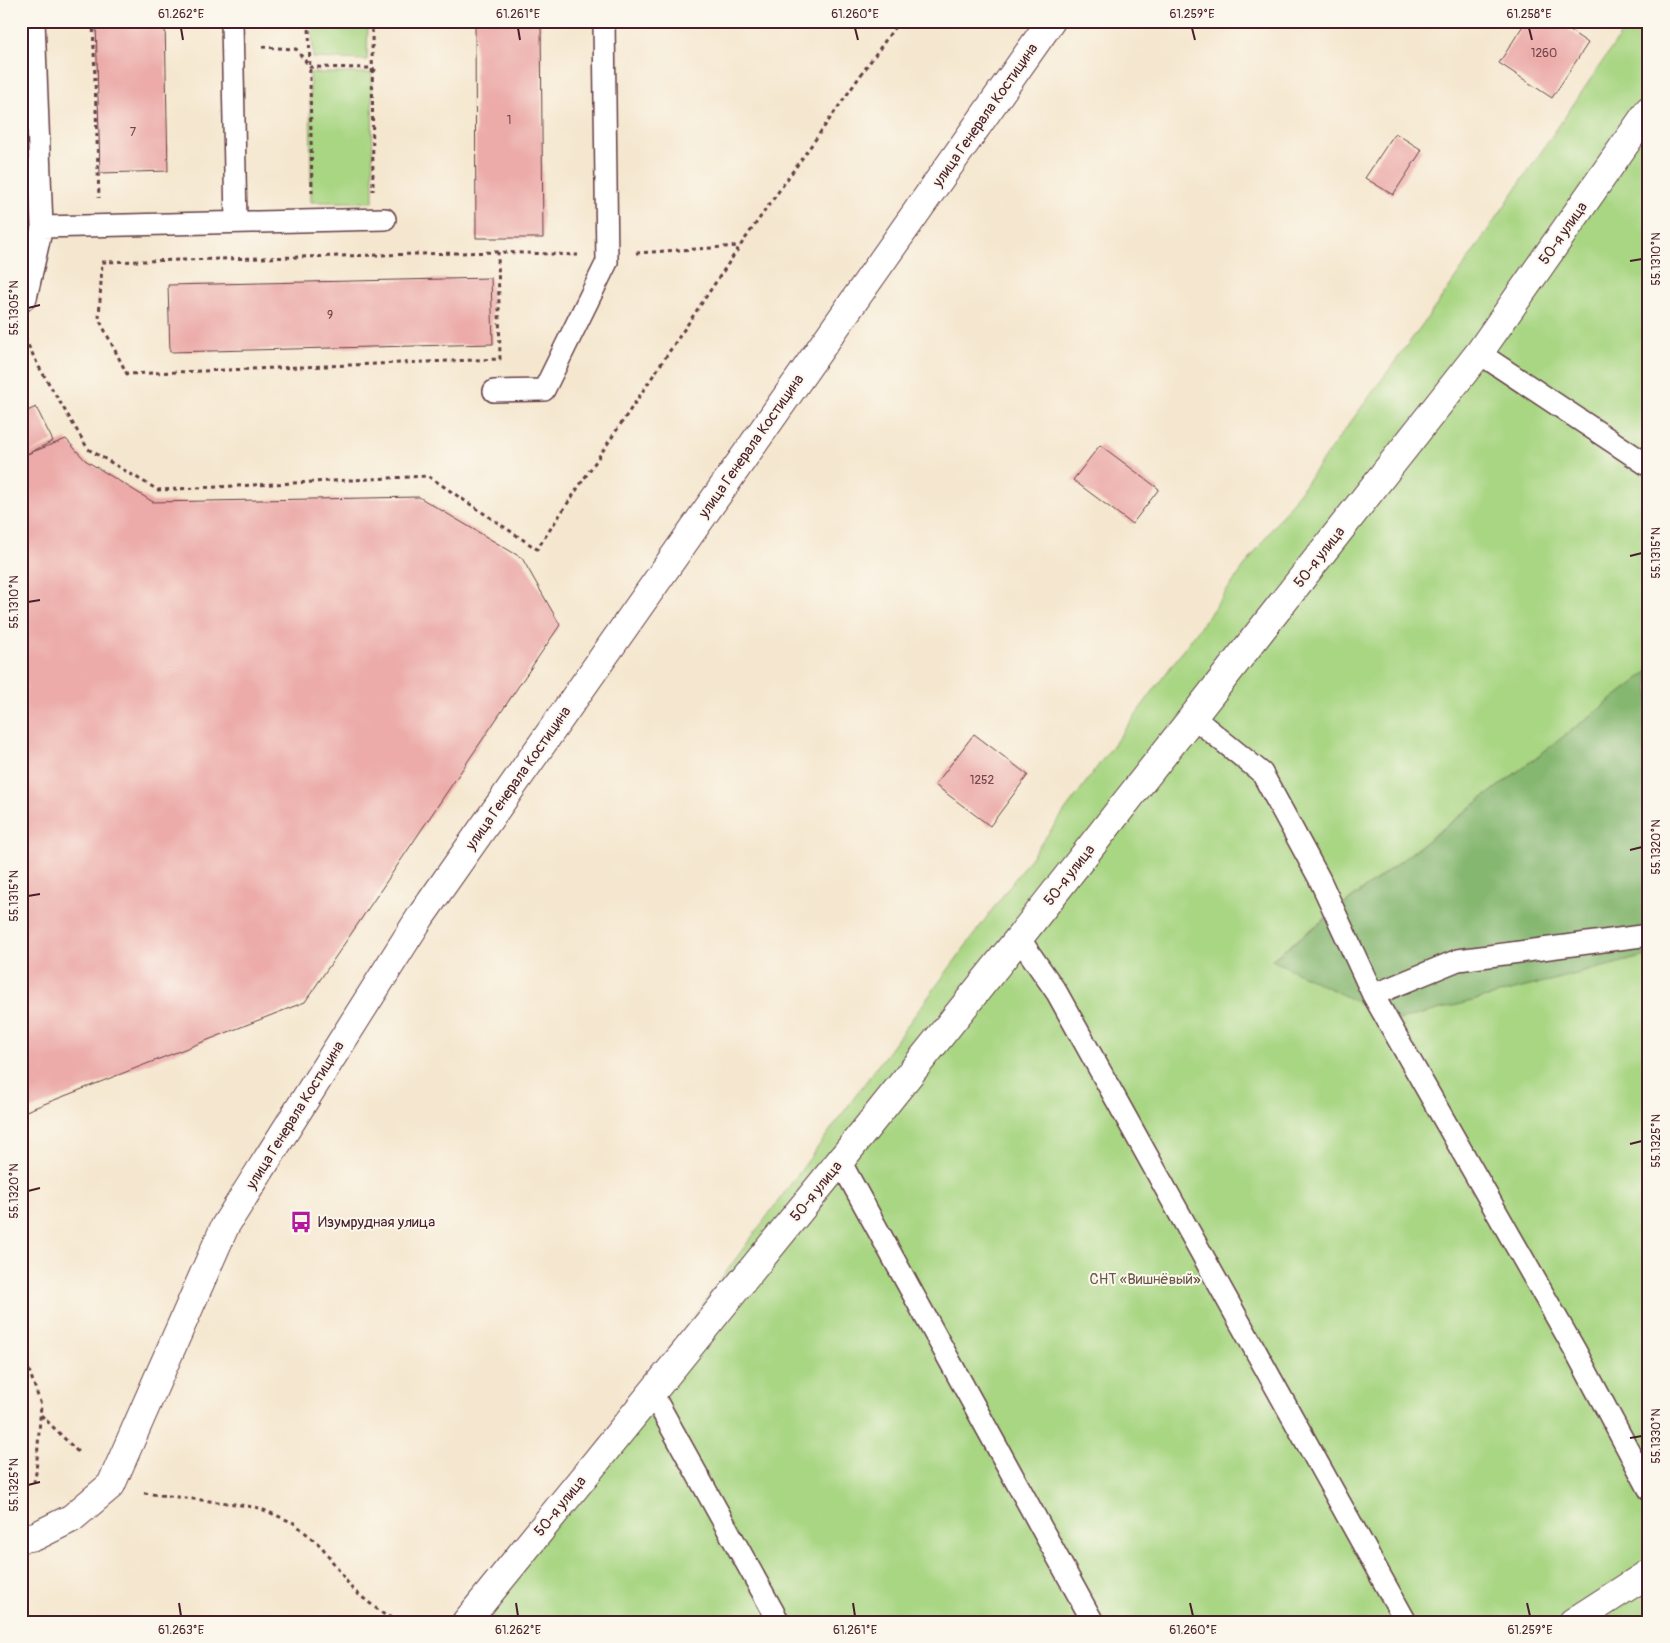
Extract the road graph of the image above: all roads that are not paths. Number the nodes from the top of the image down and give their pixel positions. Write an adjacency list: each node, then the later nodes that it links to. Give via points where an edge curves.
1 (34, 21): 8 (lane)
2 (232, 21): 7 (lane)
3 (604, 21): 11 (lane, via 607,262 544,390)
4 (1051, 21): 20 (street, улица Генерала Костицина, via 421,916 225,1226 111,1484 72,1518 36,1536)
5 (1648, 114): 10 (street, 50-я улица)
6 (385, 219): 7 (lane)
7 (236, 222): 8 (lane)
8 (42, 227): 9 (lane, via 26,298)
9 (21, 302)
10 (1479, 353): 12 (lane); 13 (street, 50-я улица)
11 (494, 391)
12 (1649, 466)
13 (1193, 717): 15 (street, 50-я улица); 16 (lane, via 1262,773 1319,878)
14 (1649, 935): 16 (lane, via 1458,960)
15 (1019, 938): 17 (street, 50-я улица); 25 (lane, via 1058,993)
16 (1373, 995): 19 (lane, via 1575,1350)
17 (840, 1161): 18 (street, 50-я улица); 24 (lane)
18 (652, 1393): 22 (street, 50-я улица); 23 (lane)
19 (1649, 1489)
20 (21, 1538)
21 (1649, 1573): 26 (street)
22 (466, 1622)
23 (779, 1622)
24 (1093, 1622)
25 (1406, 1622)
26 (1573, 1622)

